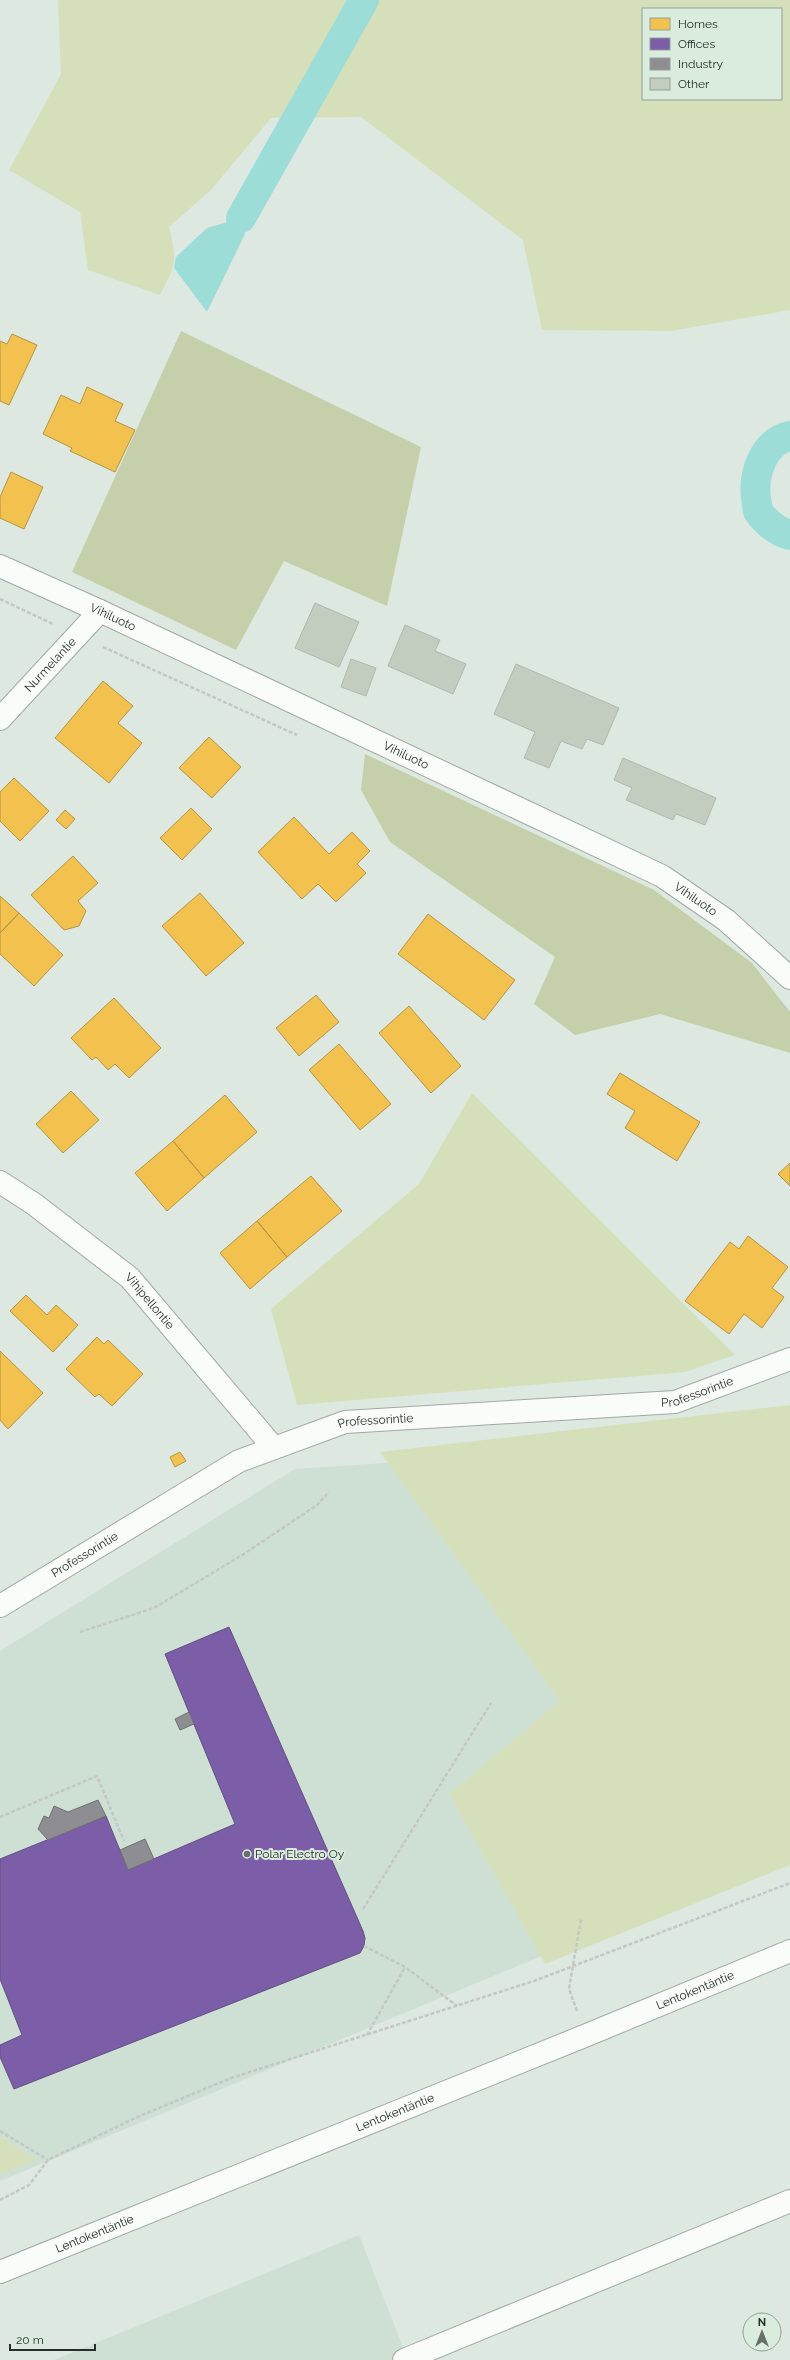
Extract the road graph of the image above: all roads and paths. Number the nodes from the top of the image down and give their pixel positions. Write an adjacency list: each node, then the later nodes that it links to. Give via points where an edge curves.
1 (0, 566): 3 (street, Vihiluoto)
2 (0, 599): 4 (path)
3 (100, 611): 4 (street, Nurmelantie); 7 (street, Vihiluoto, via 662,876 726,920)
4 (78, 635): 5 (street, Nurmelantie); 6 (path)
5 (0, 719)
6 (303, 737)
7 (790, 978)
8 (778, 1001): 9 (path)
9 (790, 1012)
10 (0, 1182): 12 (street, Vihipellontie, via 34,1204 130,1278)
11 (790, 1359): 12 (street, Professorintie, via 675,1402 345,1422)
12 (274, 1448): 14 (street, Professorintie, via 239,1461)
13 (330, 1492): 15 (path, via 318,1506 154,1608)
14 (0, 1606)
15 (80, 1632)
16 (491, 1703): 20 (path)
17 (0, 1817): 18 (path, via 97,1776)
18 (124, 1841)
19 (790, 1883): 24 (path)
20 (363, 1909)
21 (581, 1919): 24 (path)
22 (364, 1946): 25 (path)
23 (790, 1951): 28 (street, Lentokentäntie)
24 (573, 1966): 26 (path); 28 (path, via 569,1989)
25 (405, 1967): 26 (path); 27 (path)
26 (456, 2006): 27 (path)
27 (367, 2035): 30 (path, via 231,2078 135,2118)
28 (587, 2035): 33 (street, Lentokentäntie)
29 (0, 2131): 30 (path)
30 (48, 2160): 31 (path, via 28,2184)
31 (0, 2200)
32 (790, 2201): 34 (street)
33 (0, 2272)
34 (404, 2360)

